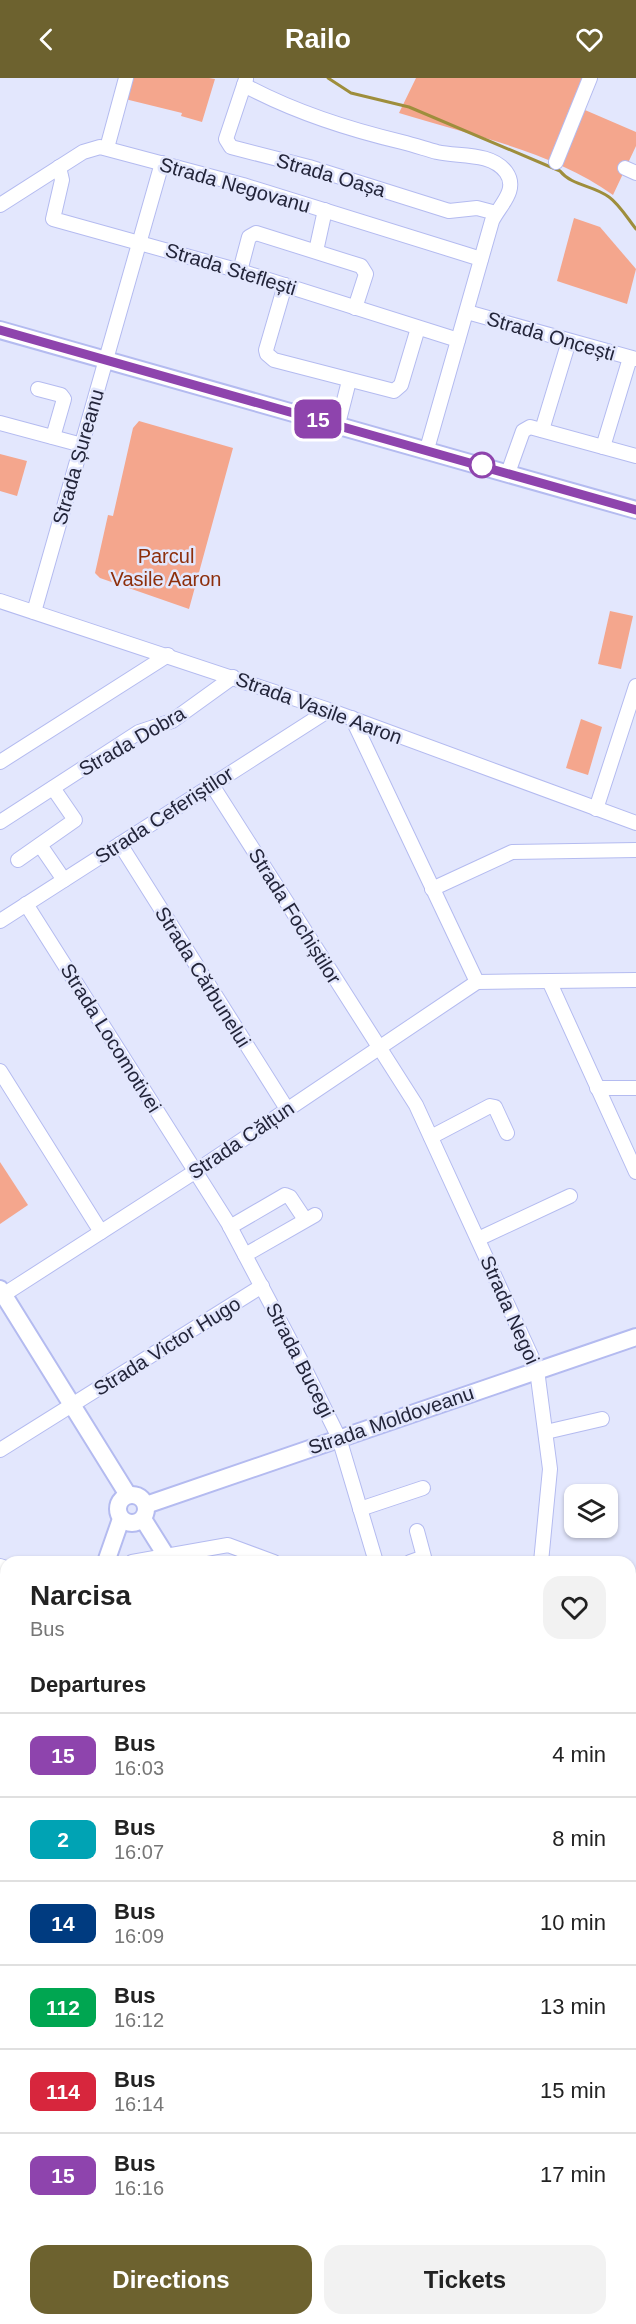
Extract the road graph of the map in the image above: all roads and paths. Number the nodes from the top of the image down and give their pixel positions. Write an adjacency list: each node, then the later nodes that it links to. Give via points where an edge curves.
1 (126, 78): 4 (street)
2 (591, 78): 5 (street)
3 (245, 82): 10 (street, via 276,102 350,130 495,163 506,173 511,185); 10 (street, Strada Oașa, via 226,139 231,147 449,211 477,208)
4 (107, 148): 6 (street, Strada Negovanu); 7 (street, Strada Negovanu, via 89,148)
5 (556, 162)
6 (162, 164): 9 (street, Strada Negovanu); 11 (street, Strada Șureanu)
7 (59, 167): 8 (street, Strada Negovanu); 11 (street, Strada Steflești, via 63,180 53,219)
8 (0, 205)
9 (325, 210): 12 (street); 13 (street, Strada Negovanu)
10 (496, 213): 13 (street)
11 (139, 242): 14 (street, Strada Steflești); 23 (street, Strada Șureanu)
12 (316, 251): 14 (street, via 255,233 249,237); 16 (street, via 364,269 366,274)
13 (481, 260): 17 (street)
14 (240, 271): 15 (street, Strada Steflești)
15 (285, 285): 16 (street, Strada Steflești); 24 (street, via 267,354 274,360)
16 (355, 308): 18 (street, Strada Steflești)
17 (467, 312): 20 (street); 21 (street, Strada Oncești)
18 (418, 328): 20 (street, Strada Steflești); 24 (street, via 402,385 389,391)
19 (0, 330): 23 (main road)
20 (458, 340): 32 (street)
21 (569, 341): 22 (street, Strada Oncești); 28 (street)
22 (633, 358): 31 (street)
23 (107, 360): 27 (main road); 30 (street, Strada Șureanu)
24 (350, 381): 27 (street)
25 (38, 389): 29 (street, via 64,399)
26 (0, 423): 29 (street)
27 (338, 424): 32 (main road)
28 (542, 430): 31 (street); 34 (street, via 530,427 523,431)
29 (53, 437): 30 (street)
30 (82, 446): 37 (street, Strada Șureanu)
31 (603, 447): 33 (street)
32 (427, 449): 34 (main road)
33 (636, 456)
34 (508, 472): 35 (main road)
35 (636, 510)
36 (0, 601): 37 (street, Strada Vasile Aaron)
37 (34, 612): 38 (street, Strada Vasile Aaron)
38 (168, 655): 39 (street, Strada Vasile Aaron); 43 (street)
39 (233, 677): 41 (street, Strada Vasile Aaron); 45 (street, Strada Dobra, via 172,721 139,732)
40 (636, 686): 46 (street)
41 (329, 710): 42 (street, Strada Vasile Aaron); 44 (street, Strada Ceferiștilor)
42 (352, 718): 46 (street, Strada Vasile Aaron); 54 (street)
43 (0, 762)
44 (212, 785): 49 (street, Strada Ceferiștilor); 60 (street, Strada Fochiștilor)
45 (53, 788): 47 (street, Strada Dobra); 50 (street, via 75,820)
46 (596, 808): 48 (street, Strada Vasile Aaron)
47 (0, 822)
48 (636, 823)
49 (120, 844): 53 (street, Strada Ceferiștilor); 64 (street, Strada Cărbunelui)
50 (40, 845): 52 (street); 53 (street)
51 (636, 850): 54 (street, via 512,852)
52 (18, 860)
53 (64, 880): 55 (street, Strada Ceferiștilor)
54 (432, 889): 58 (street)
55 (26, 904): 56 (street, Strada Ceferiștilor); 67 (street, Strada Locomotivei)
56 (0, 921)
57 (636, 980): 59 (street)
58 (477, 982): 59 (street); 60 (street, Strada Călțun)
59 (550, 983): 62 (street)
60 (378, 1048): 64 (street, Strada Călțun); 66 (street, Strada Negoi, via 410,1095)
61 (0, 1071): 71 (street)
62 (597, 1088): 63 (street); 68 (street)
63 (636, 1088)
64 (287, 1109): 67 (street, Strada Călțun)
65 (507, 1133): 66 (street, via 495,1107 490,1106)
66 (431, 1137): 72 (street, Strada Negoi)
67 (196, 1171): 70 (street, Strada Bucegi); 71 (street, Strada Călțun)
68 (636, 1172)
69 (570, 1196): 72 (street, Strada Negoi)
70 (230, 1227): 73 (street, Strada Bucegi); 73 (street, via 285,1196 310,1216)
71 (100, 1232): 75 (street, Strada Călțun)
72 (478, 1239): 77 (street, Strada Negoi)
73 (245, 1255): 74 (street, Strada Bucegi)
74 (262, 1286): 78 (street, Strada Victor Hugo); 81 (street, Strada Bucegi)
75 (2, 1292): 78 (main road)
76 (636, 1336): 77 (main road, Strada Moldoveanu)
77 (537, 1370): 80 (street, Strada Negoi); 81 (main road, Strada Moldoveanu)
78 (73, 1406): 82 (street, Strada Victor Hugo); 84 (main road)
79 (602, 1419): 80 (street)
80 (546, 1432): 95 (street, Strada Negoi, via 550,1469)
81 (339, 1438): 85 (street, Strada Bucegi); 86 (main road, Strada Moldoveanu)
82 (0, 1450)
83 (423, 1488): 85 (street)
84 (128, 1495): 86 (main road, via 138,1496); 87 (main road, via 117,1508)
85 (360, 1509): 93 (street, Strada Bucegi)
86 (144, 1512): 87 (main road, via 131,1524); 90 (main road)
87 (121, 1519): 89 (main road)
88 (417, 1531): 94 (street)
89 (108, 1556)
90 (166, 1556)
91 (181, 1556): 92 (street, via 228,1545)
92 (258, 1556)
93 (374, 1556)
94 (424, 1556)
95 (542, 1556)

